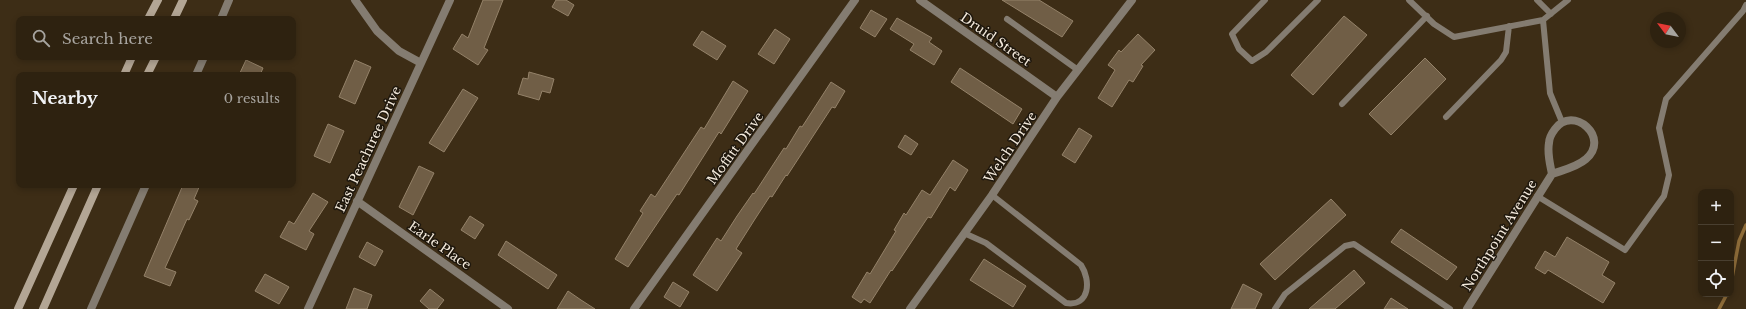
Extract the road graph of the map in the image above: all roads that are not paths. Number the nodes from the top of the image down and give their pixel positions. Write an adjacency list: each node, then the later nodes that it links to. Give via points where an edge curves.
1 (158, 0): 16 (main road)
2 (183, 0): 17 (main road)
3 (229, 0): 18 (street)
4 (355, 0): 26 (street, via 377,31 399,51)
5 (450, 0): 26 (street, East Peachtree Drive)
6 (855, 0): 48 (street, Moffitt Drive)
7 (920, 0): 31 (street, Druid Street)
8 (1132, 0): 27 (street, Welch Drive)
9 (1265, 0): 10 (lane, via 1232,34 1239,49 1252,61 1266,52)
10 (1318, 0)
11 (1409, 0): 19 (lane)
12 (1537, 0): 15 (lane)
13 (1568, 0): 15 (lane)
14 (1746, 5): 40 (lane, via 1666,99 1659,128 1670,175 1664,196 1625,250)
15 (1551, 14): 21 (lane)
16 (150, 16)
17 (175, 16)
18 (222, 16)
19 (1427, 16): 22 (lane, via 1454,37); 32 (lane)
20 (1007, 19): 27 (lane)
21 (1543, 20): 22 (lane); 34 (lane, via 1550,93)
22 (1509, 26): 33 (lane, via 1506,52 1501,60)
23 (131, 60): 28 (main road)
24 (155, 60): 29 (main road)
25 (203, 60): 30 (street)
26 (421, 63): 41 (street, East Peachtree Drive)
27 (1078, 70): 31 (street, Welch Drive)
28 (125, 72)
29 (149, 72)
30 (197, 72)
31 (1057, 97): 39 (street, Welch Drive)
32 (1342, 104)
33 (1446, 117)
34 (1562, 122): 35 (street, Northpoint Avenue, via 1549,142); 35 (street, Northpoint Avenue, via 1570,120 1583,124 1593,134 1594,146 1586,159)
35 (1552, 174): 40 (street, Northpoint Avenue)
36 (73, 188): 43 (main road)
37 (97, 188): 44 (main road)
38 (145, 188): 45 (street)
39 (992, 195): 42 (street, Welch Drive); 42 (lane, via 1081,265 1088,284 1083,298 1072,304 1066,303 986,243)
40 (1537, 196): 52 (street, Northpoint Avenue)
41 (357, 201): 46 (street, East Peachtree Drive); 47 (street, Earle Place)
42 (964, 233): 49 (street, Welch Drive)
43 (18, 309)
44 (43, 309)
45 (91, 309)
46 (308, 309)
47 (508, 309)
48 (634, 309)
49 (910, 309)
50 (1275, 309): 51 (lane, via 1285,294 1345,246 1354,244)
51 (1450, 309)
52 (1467, 309)

